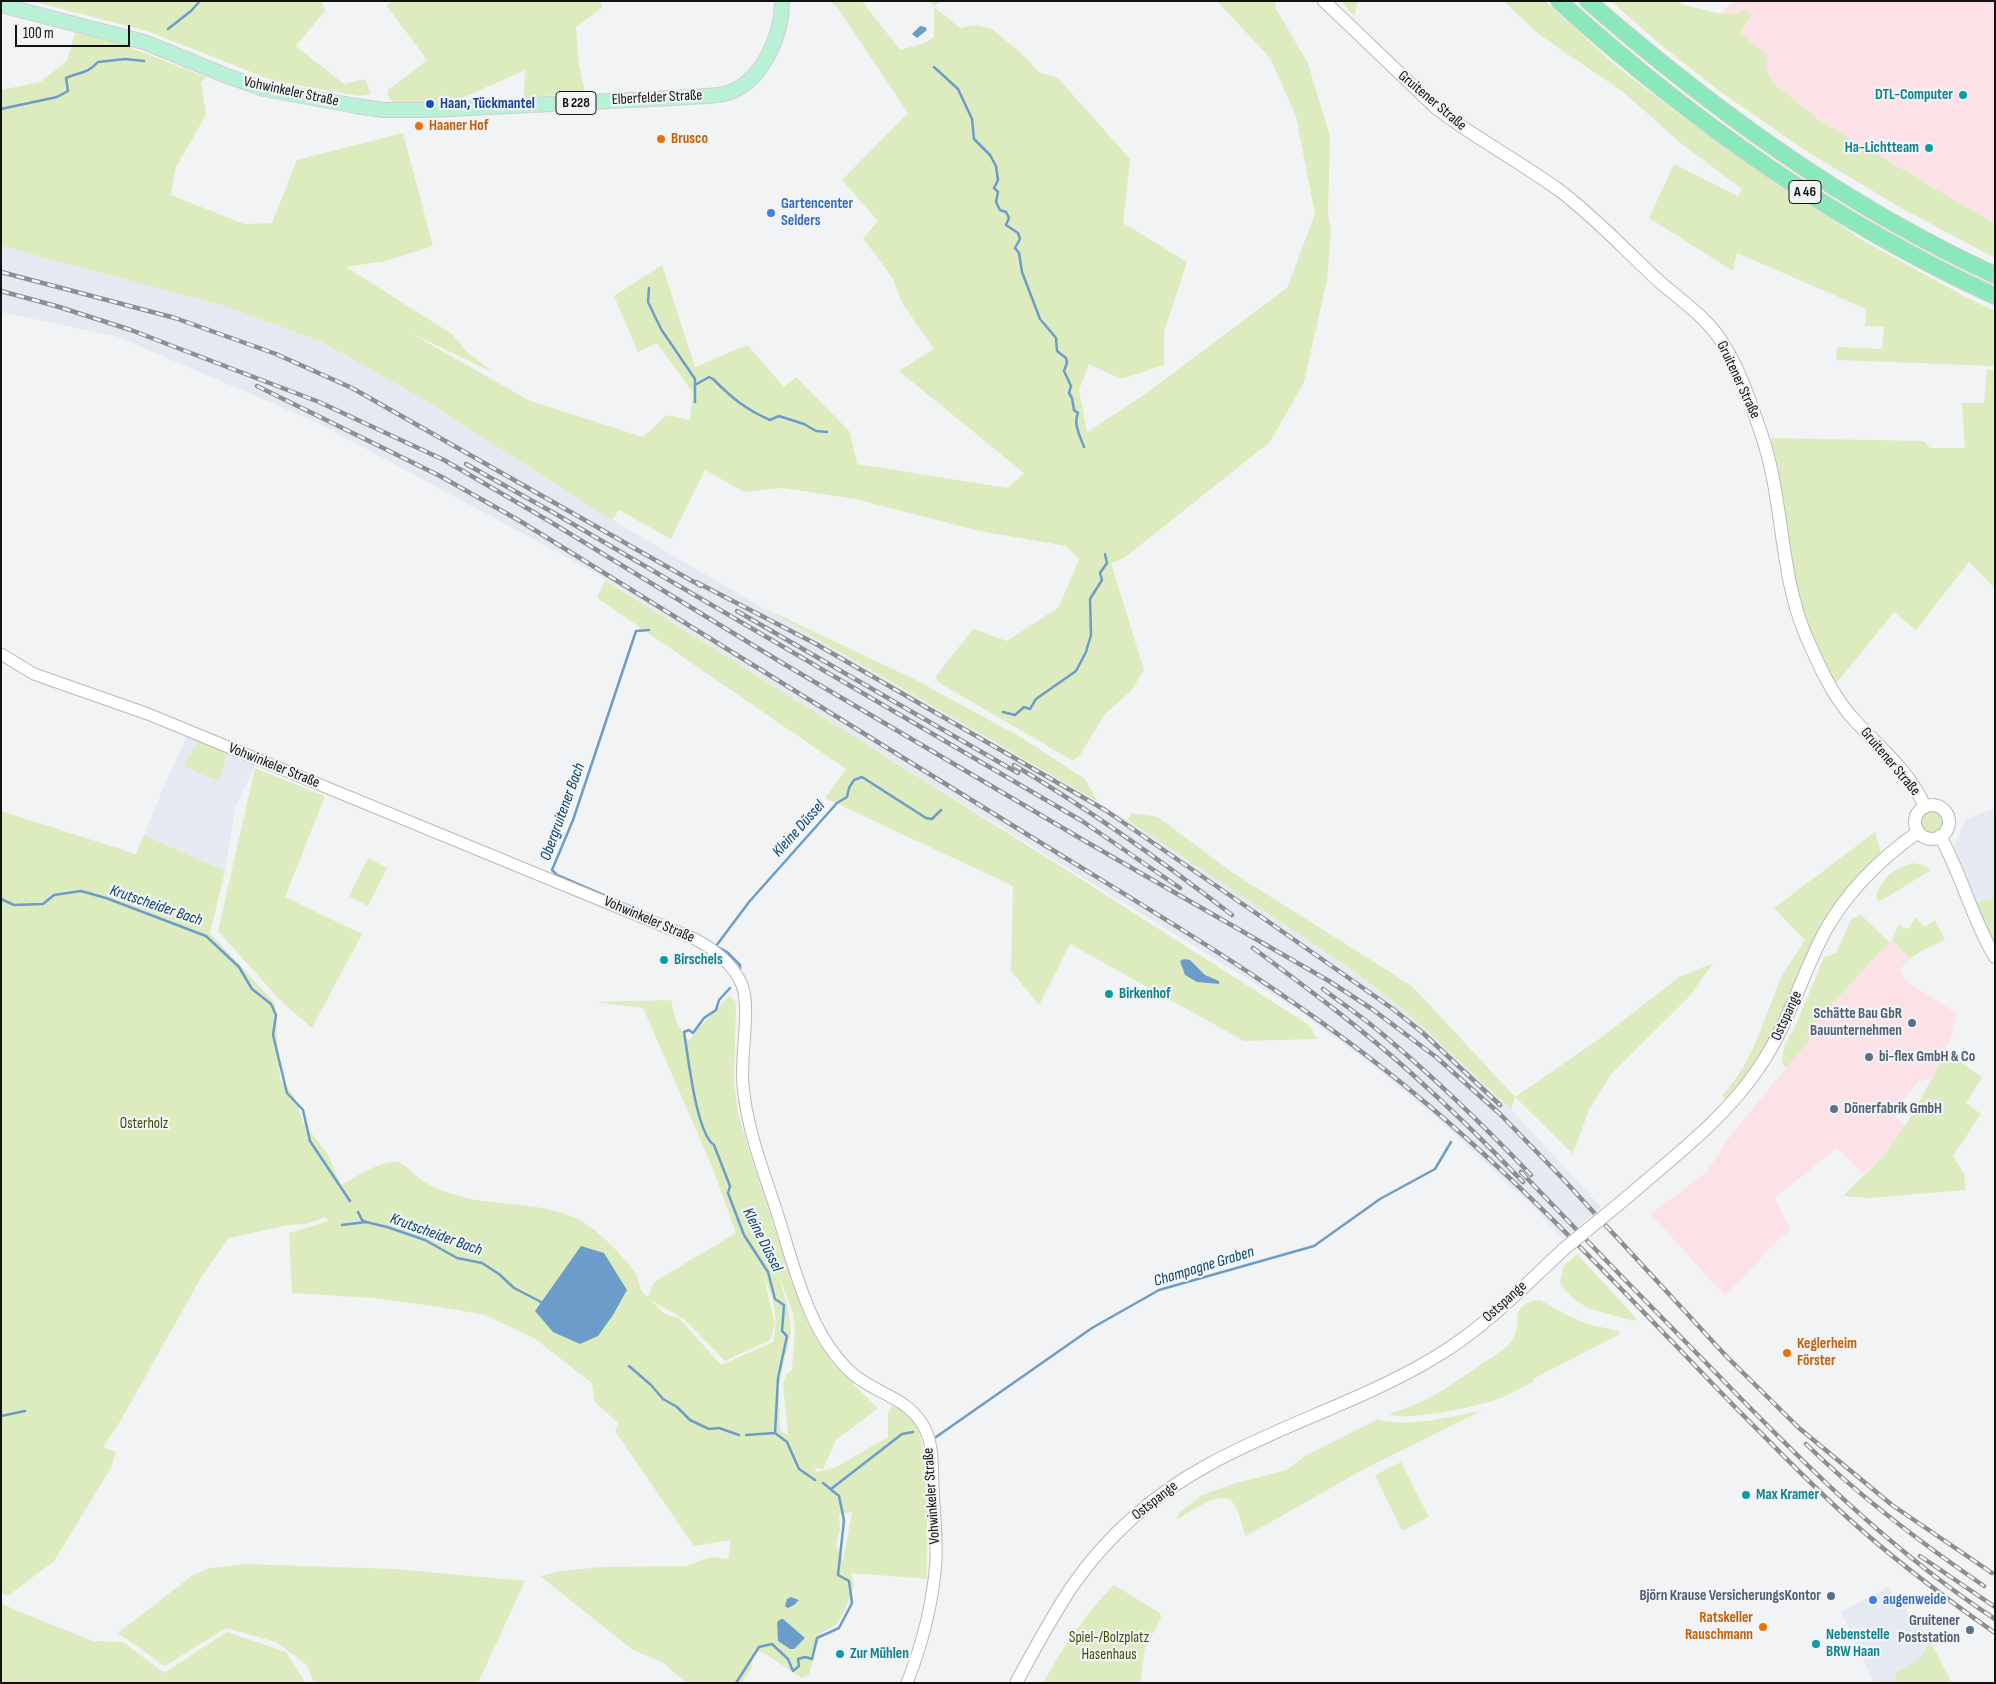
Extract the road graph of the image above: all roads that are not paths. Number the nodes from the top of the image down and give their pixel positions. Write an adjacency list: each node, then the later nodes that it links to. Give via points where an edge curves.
1 (782, 1): 6 (main road, Elberfelder Straße / B 228, via 779,30 766,59 747,81 728,93)
2 (1324, 1): 10 (main road, Gruitener Straße, via 1429,102 1454,122 1559,190 1704,318 1722,341 1739,374 1770,458 1785,560 1805,633 1828,683 1848,713 1904,773)
3 (1559, 1): 8 (highway, A 46, via 1650,80 1719,133 1808,194 1919,260)
4 (1588, 1): 7 (highway, A 46, via 1750,132 1819,178 1930,243)
5 (1, 5): 6 (main road, Vohwinkeler Straße / B 228, via 144,42 264,89)
6 (383, 110)
7 (1995, 275)
8 (1995, 296)
9 (1, 654): 14 (street, Vohwinkeler Straße, via 34,674 148,714 695,939 726,962 744,993 743,1086 755,1142 810,1308 822,1336 843,1364 861,1380 909,1408 922,1423 930,1443 936,1562 922,1641)
10 (1925, 807): 11 (main road, via 1916,817); 12 (main road, via 1936,806 1945,812 1948,826)
11 (1918, 832): 12 (main road, via 1928,838); 15 (main road, Ostspange, bridge, via 1863,878 1831,921 1781,1030 1748,1083 1716,1119 1468,1335 1438,1356 1222,1457 1158,1496 1111,1540 1074,1583)
12 (1940, 836): 13 (main road, via 1979,930)
13 (1995, 957)
14 (907, 1683)
15 (1016, 1683)

